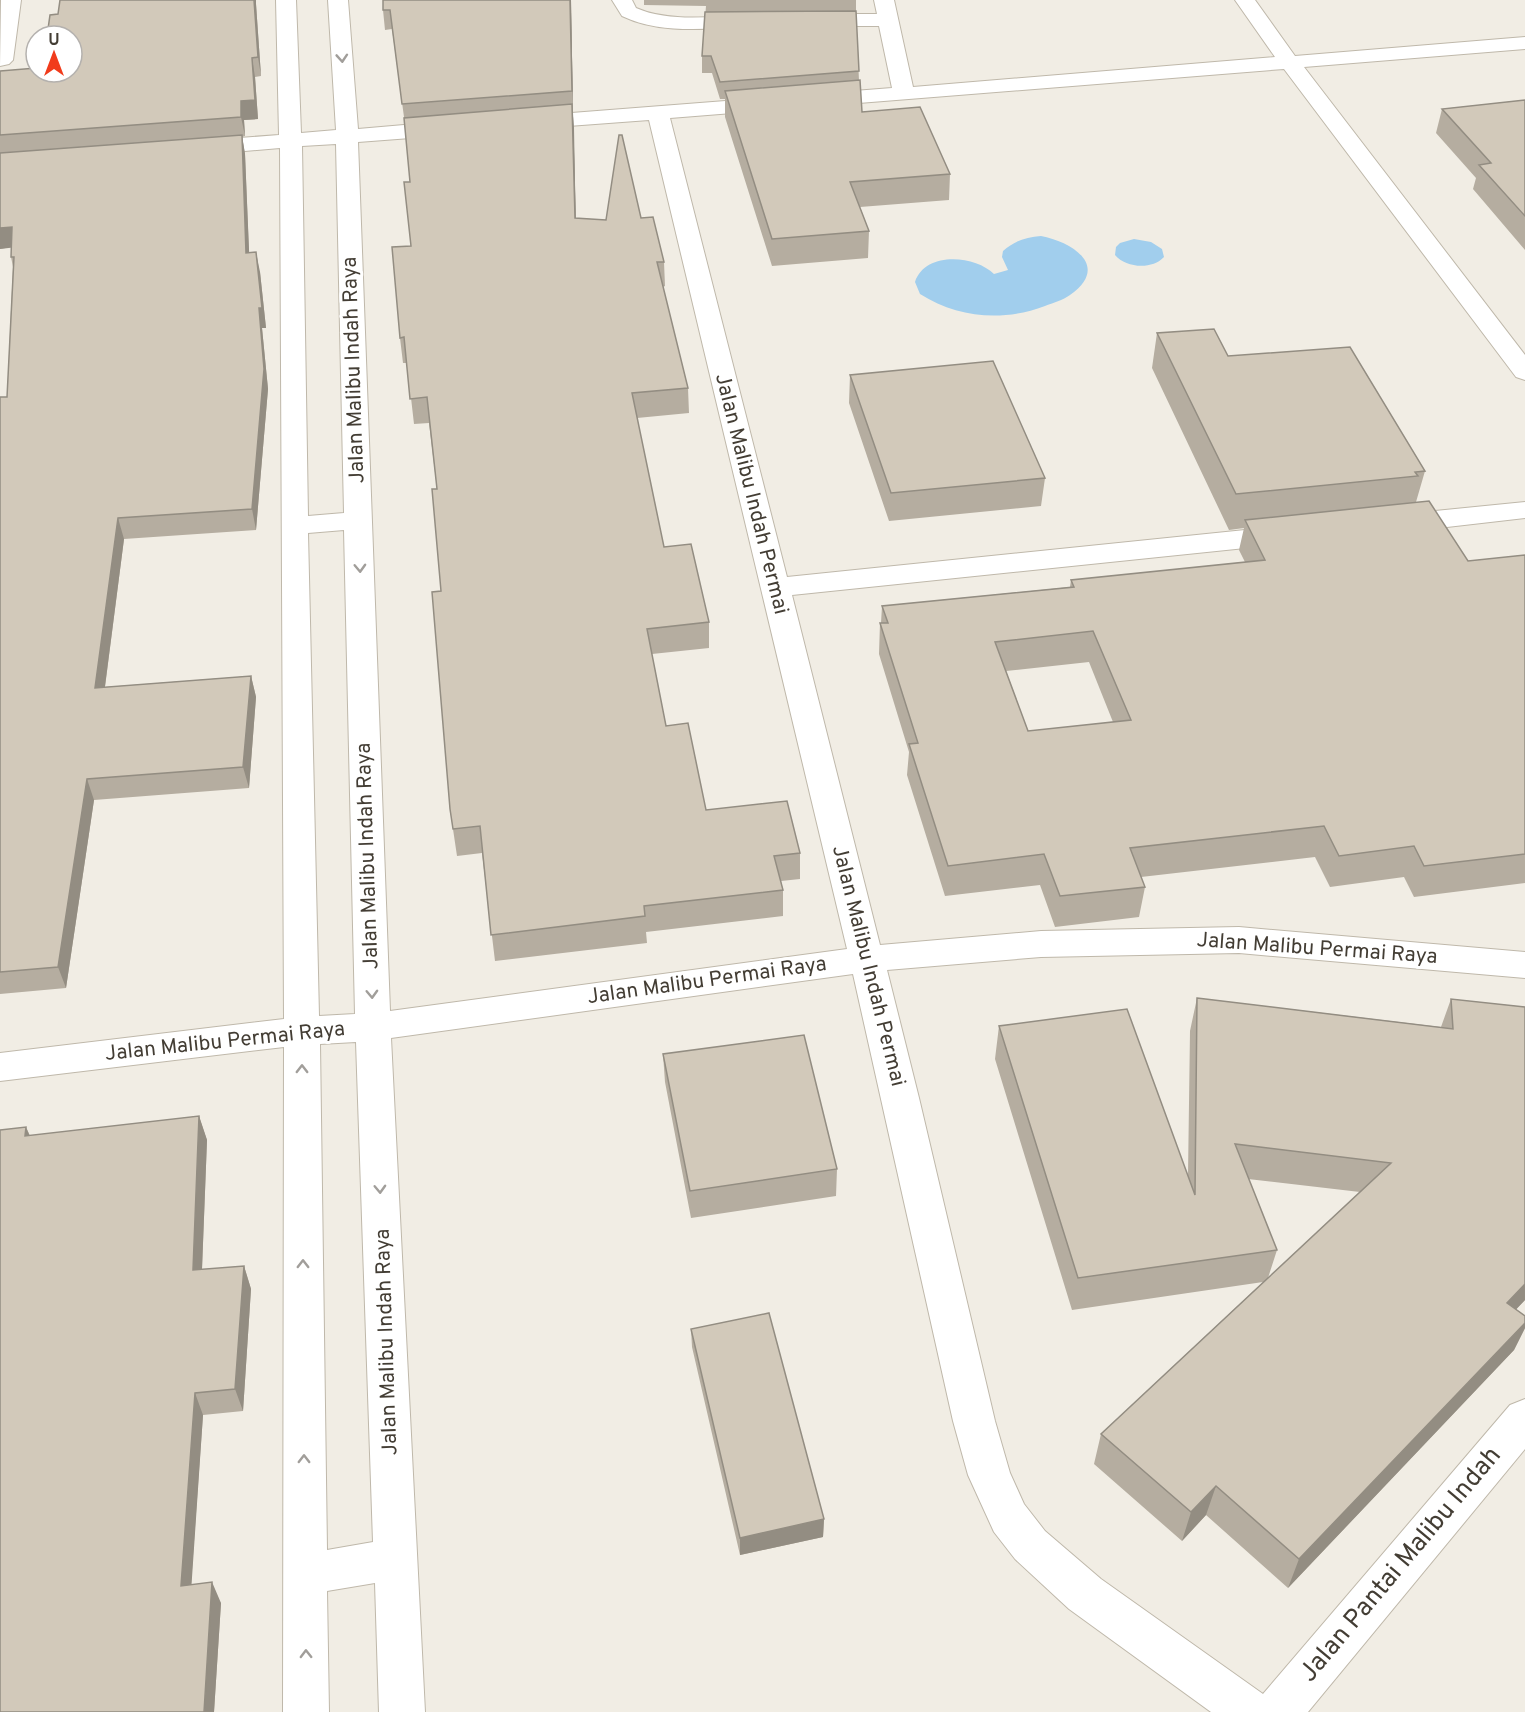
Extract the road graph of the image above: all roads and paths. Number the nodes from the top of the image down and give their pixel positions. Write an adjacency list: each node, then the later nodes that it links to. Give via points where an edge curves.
1 (11, 0): 9 (street)
2 (286, 0): 18 (street)
3 (338, 0): 17 (street, Jalan Malibu Indah Raya, one-way to 17)
4 (622, 0): 7 (street, via 627,11 642,18)
5 (1245, 0): 12 (street)
6 (885, 10): 8 (street); 13 (street)
7 (770, 21)
8 (794, 21)
9 (3, 22): 11 (street)
10 (1525, 43): 12 (street)
11 (2, 60)
12 (1290, 63): 13 (street); 20 (street)
13 (904, 94): 14 (street)
14 (657, 112): 15 (street); 26 (street, Jalan Malibu Indah Permai)
15 (502, 124)
16 (466, 127): 17 (street)
17 (347, 136): 18 (street); 22 (street, Jalan Malibu Indah Raya)
18 (290, 141): 19 (street); 23 (street)
19 (174, 150)
20 (1525, 372)
21 (1525, 510): 24 (street)
22 (359, 520): 23 (street); 29 (street, Jalan Malibu Indah Raya, one-way to 29)
23 (294, 526): 30 (street)
24 (1370, 526)
25 (1311, 532): 26 (street)
26 (774, 588): 27 (street, Jalan Malibu Indah Permai)
27 (866, 959): 28 (street, Jalan Malibu Permai Raya, via 1041,944 1239,940); 29 (street, Jalan Malibu Permai Raya); 37 (street, Jalan Malibu Indah Permai, via 974,1421 989,1475 1009,1518 1030,1545 1085,1594)
28 (1525, 965)
29 (373, 1027): 30 (street, Jalan Malibu Permai Raya); 33 (street, Jalan Malibu Indah Raya, one-way to 33)
30 (302, 1031): 31 (street, Jalan Malibu Permai Raya); 34 (street, one-way to 30)
31 (0, 1067)
32 (1525, 1418): 38 (street, Jalan Pantai Malibu Indah)
33 (396, 1559): 34 (street); 36 (street, Jalan Malibu Indah Raya)
34 (305, 1574): 35 (street, one-way to 34)
35 (306, 1712)
36 (402, 1712)
37 (1249, 1712)
38 (1278, 1712)

